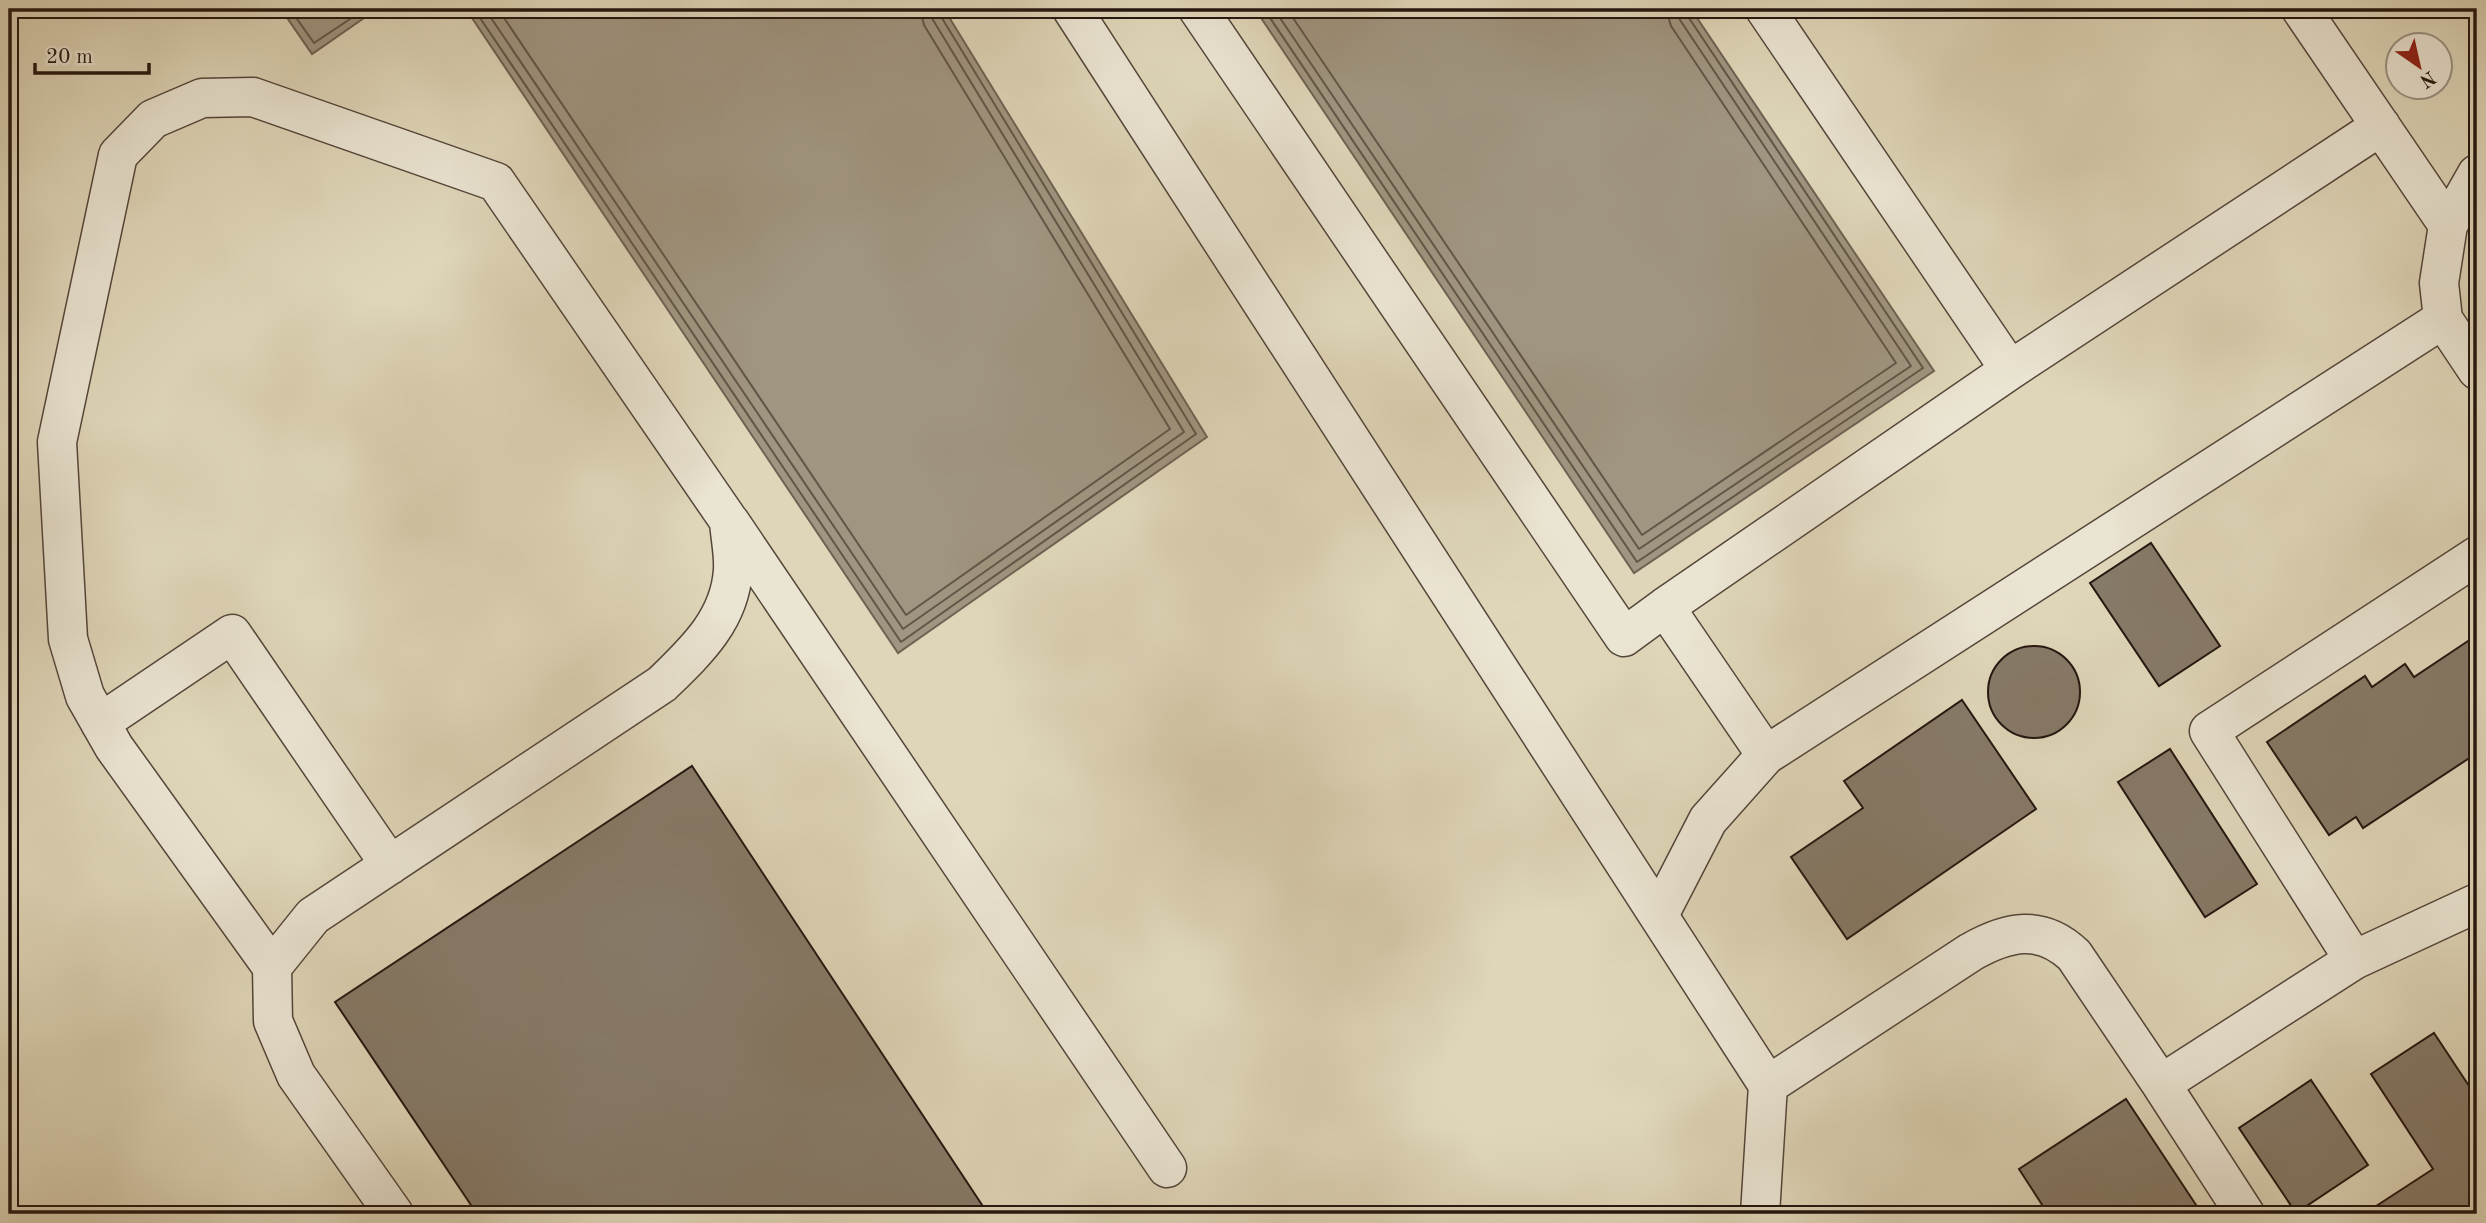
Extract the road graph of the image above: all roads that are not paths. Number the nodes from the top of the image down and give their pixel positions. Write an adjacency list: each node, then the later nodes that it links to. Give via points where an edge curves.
1 (1072, 9): 18 (lane)
2 (1198, 9): 13 (lane, via 1624,637)
3 (1765, 9): 9 (lane)
4 (2301, 9): 5 (lane)
5 (2381, 126): 7 (lane); 9 (lane)
6 (2477, 174): 7 (lane)
7 (2448, 225): 8 (lane, via 2439,282)
8 (2443, 319): 10 (lane); 15 (lane)
9 (2010, 370): 13 (lane)
10 (2477, 370)
11 (729, 521): 14 (lane, via 496,183 253,97 202,98 153,119 118,155 57,442 68,639 85,696); 16 (lane, via 733,571 723,610 701,647 662,684); 23 (lane)
12 (2477, 556): 19 (lane, via 2209,731)
13 (1665, 607): 15 (lane)
14 (100, 723): 16 (lane, via 232,634); 20 (lane)
15 (1766, 755): 18 (lane, via 1708,820)
16 (390, 865): 20 (lane, via 313,916)
17 (2477, 902): 19 (lane)
18 (1659, 915): 22 (lane)
19 (2354, 960): 21 (lane)
20 (272, 967): 24 (lane, via 273,1021 296,1075)
21 (2161, 1084): 22 (lane, via 2074,955 2060,942 2009,934 1971,952); 26 (lane)
22 (1768, 1086): 25 (lane)
23 (1167, 1168)
24 (394, 1214)
25 (1760, 1214)
26 (2245, 1214)

